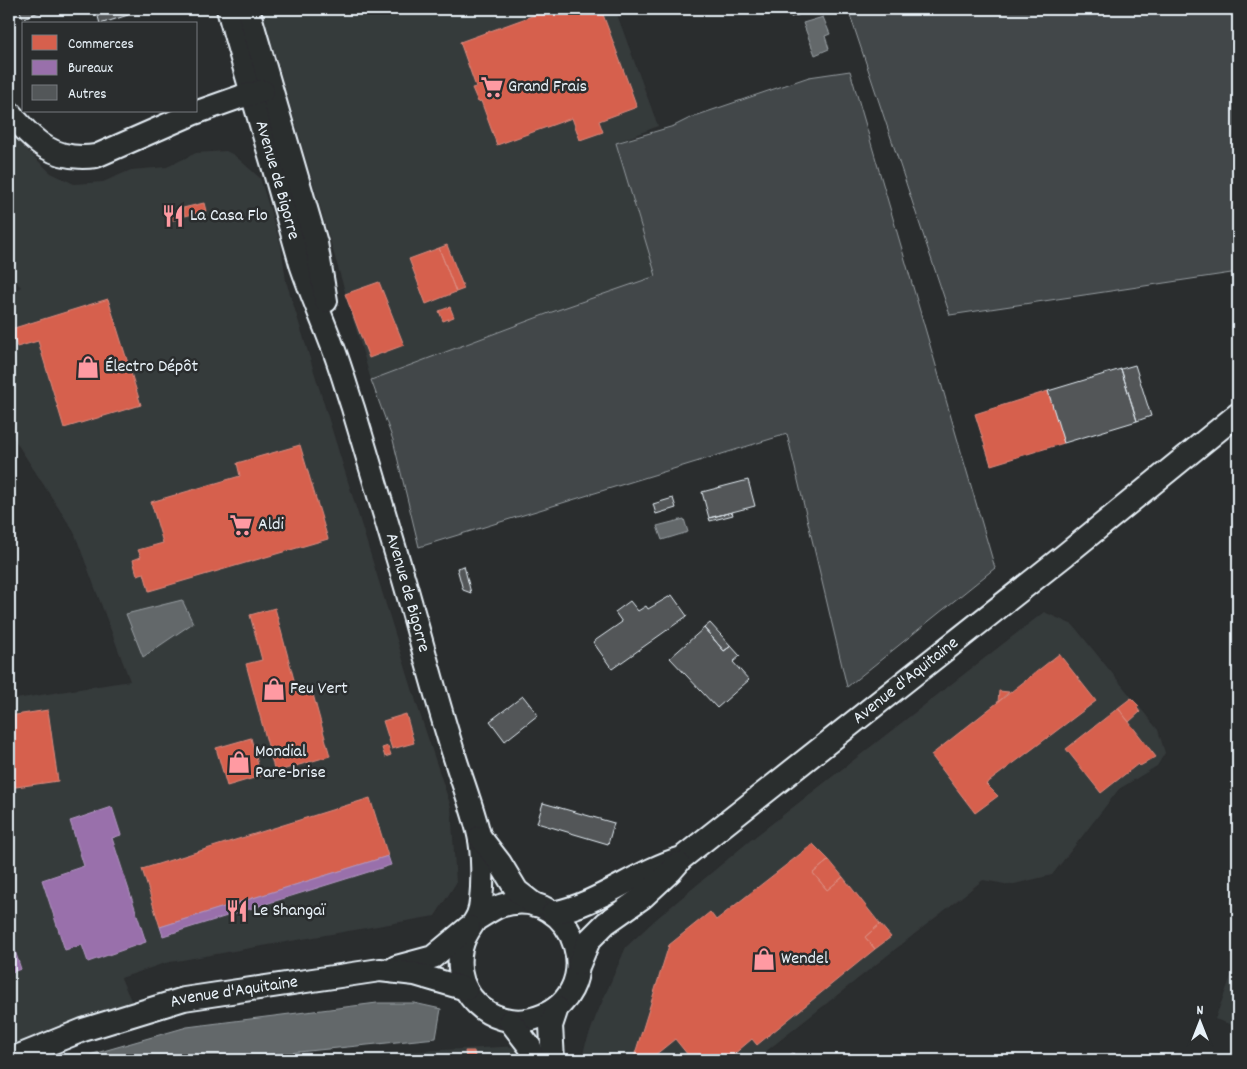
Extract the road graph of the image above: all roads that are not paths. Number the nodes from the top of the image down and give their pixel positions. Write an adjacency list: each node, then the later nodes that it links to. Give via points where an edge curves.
1 (228, 9): 4 (main road, Avenue de Bigorre)
2 (237, 9): 4 (main road)
3 (248, 9): 8 (main road, Avenue de Bigorre)
4 (257, 92): 6 (main road); 8 (main road, via 295,203); 9 (main road, Avenue de Bigorre, via 302,267)
5 (9, 112): 7 (main road, via 45,148 70,158 85,158)
6 (198, 112)
7 (198, 112)
8 (308, 214): 9 (main road, Avenue de Bigorre)
9 (334, 349): 11 (main road, Avenue de Bigorre)
10 (1238, 414): 12 (main road, Avenue d'Aquitaine)
11 (480, 837): 13 (main road, Avenue de Bigorre, via 517,891); 14 (main road, Avenue de Bigorre, via 481,903)
12 (682, 858): 13 (main road, Avenue d'Aquitaine, via 565,911); 15 (main road, via 643,897 606,923 589,940)
13 (544, 909): 14 (main road, via 516,903 497,907); 15 (main road, via 567,927 576,944)
14 (476, 921): 16 (main road, via 433,957); 17 (main road, via 461,948 459,962)
15 (579, 964): 18 (main road, via 576,981)
16 (380, 970): 17 (main road, Avenue d'Aquitaine, via 415,974); 20 (main road, Avenue d'Aquitaine, via 184,999 82,1030)
17 (466, 989): 19 (main road, via 477,1004 492,1015)
18 (557, 1008): 19 (main road, via 542,1017); 22 (main road, via 550,1026)
19 (510, 1021): 21 (main road, via 530,1047)
20 (9, 1060)
21 (535, 1060)
22 (552, 1060)

